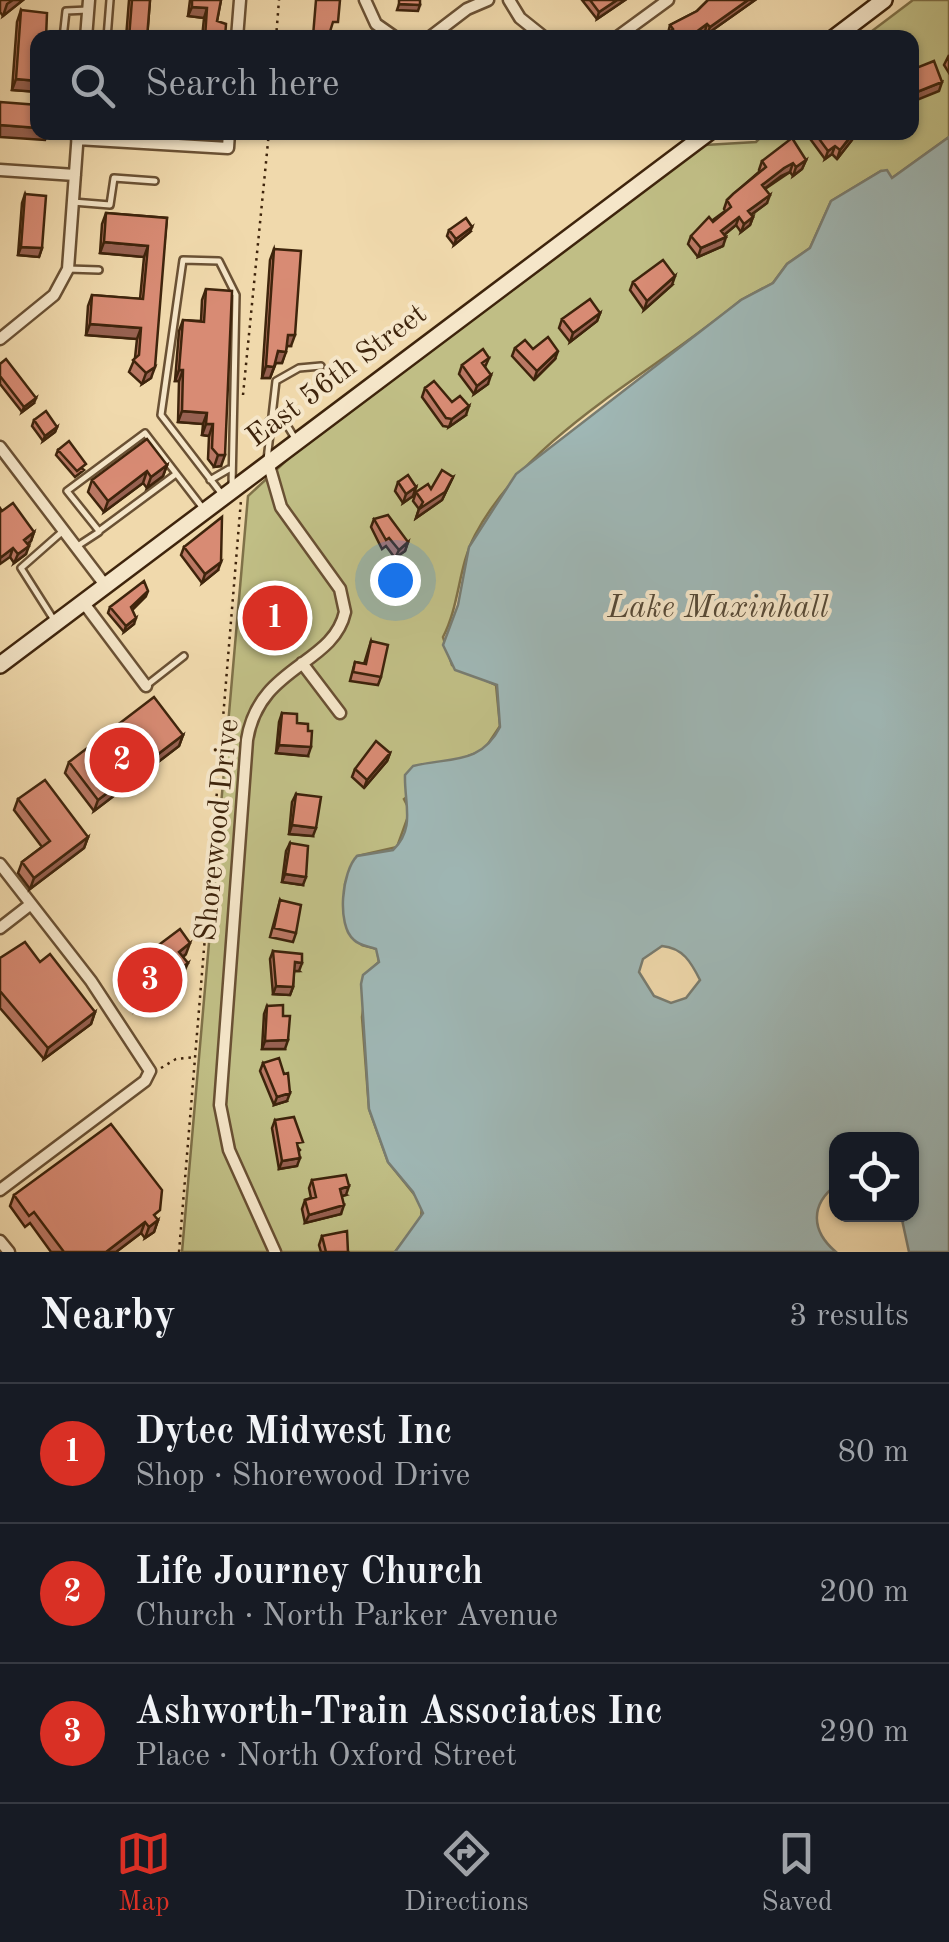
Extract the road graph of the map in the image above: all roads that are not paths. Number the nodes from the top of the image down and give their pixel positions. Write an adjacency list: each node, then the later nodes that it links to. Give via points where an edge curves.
1 (110, 0): 11 (lane)
2 (240, 0): 12 (street)
3 (364, 0): 13 (street)
4 (488, 0): 14 (street)
5 (508, 0): 15 (street)
6 (668, 0): 16 (street)
7 (884, 0): 17 (street)
8 (88, 5): 9 (lane, via 66,11); 10 (street)
9 (64, 30)
10 (86, 30)
11 (108, 30)
12 (238, 30)
13 (378, 30)
14 (439, 30)
15 (534, 30)
16 (627, 30)
17 (845, 30)
18 (77, 140): 23 (street)
19 (143, 140): 20 (street, via 228,148)
20 (228, 140)
21 (697, 140): 31 (street, East 56th Street)
22 (0, 170): 23 (street)
23 (75, 176): 25 (street)
24 (155, 180): 25 (lane, via 114,178 110,204)
25 (73, 202): 26 (street)
26 (68, 269): 27 (lane); 28 (street, via 54,295)
27 (98, 270)
28 (0, 339)
29 (321, 366): 30 (lane, via 276,380)
30 (269, 420): 31 (lane, via 285,422); 33 (lane)
31 (297, 440): 33 (street, East 56th Street)
32 (0, 447): 39 (street)
33 (267, 462): 37 (street, East 56th Street); 46 (street, Shorewood Drive, via 281,508 345,604 338,630)
34 (230, 468): 36 (lane); 36 (lane, via 236,294 218,261 183,260 161,416); 37 (lane)
35 (176, 474): 38 (lane); 40 (lane); 40 (lane, via 144,434 67,491)
36 (210, 480): 37 (lane)
37 (230, 489): 38 (street, East 56th Street)
38 (204, 510): 42 (street, East 56th Street)
39 (64, 530): 41 (street); 44 (lane, via 23,563 23,576)
40 (99, 531): 41 (lane)
41 (76, 547): 42 (street)
42 (106, 584): 43 (street, East 56th Street)
43 (83, 602): 44 (street, East 56th Street); 48 (street)
44 (56, 622): 47 (street, East 56th Street)
45 (184, 656): 48 (lane)
46 (302, 663): 49 (street); 56 (street, Shorewood Drive, via 264,694 249,727 220,1094 229,1150)
47 (0, 664)
48 (146, 686)
49 (340, 713)
50 (0, 864): 51 (street)
51 (31, 904): 52 (street); 53 (street, via 149,1075)
52 (0, 928)
53 (0, 1190)
54 (0, 1241): 55 (street)
55 (8, 1252)
56 (275, 1252)

